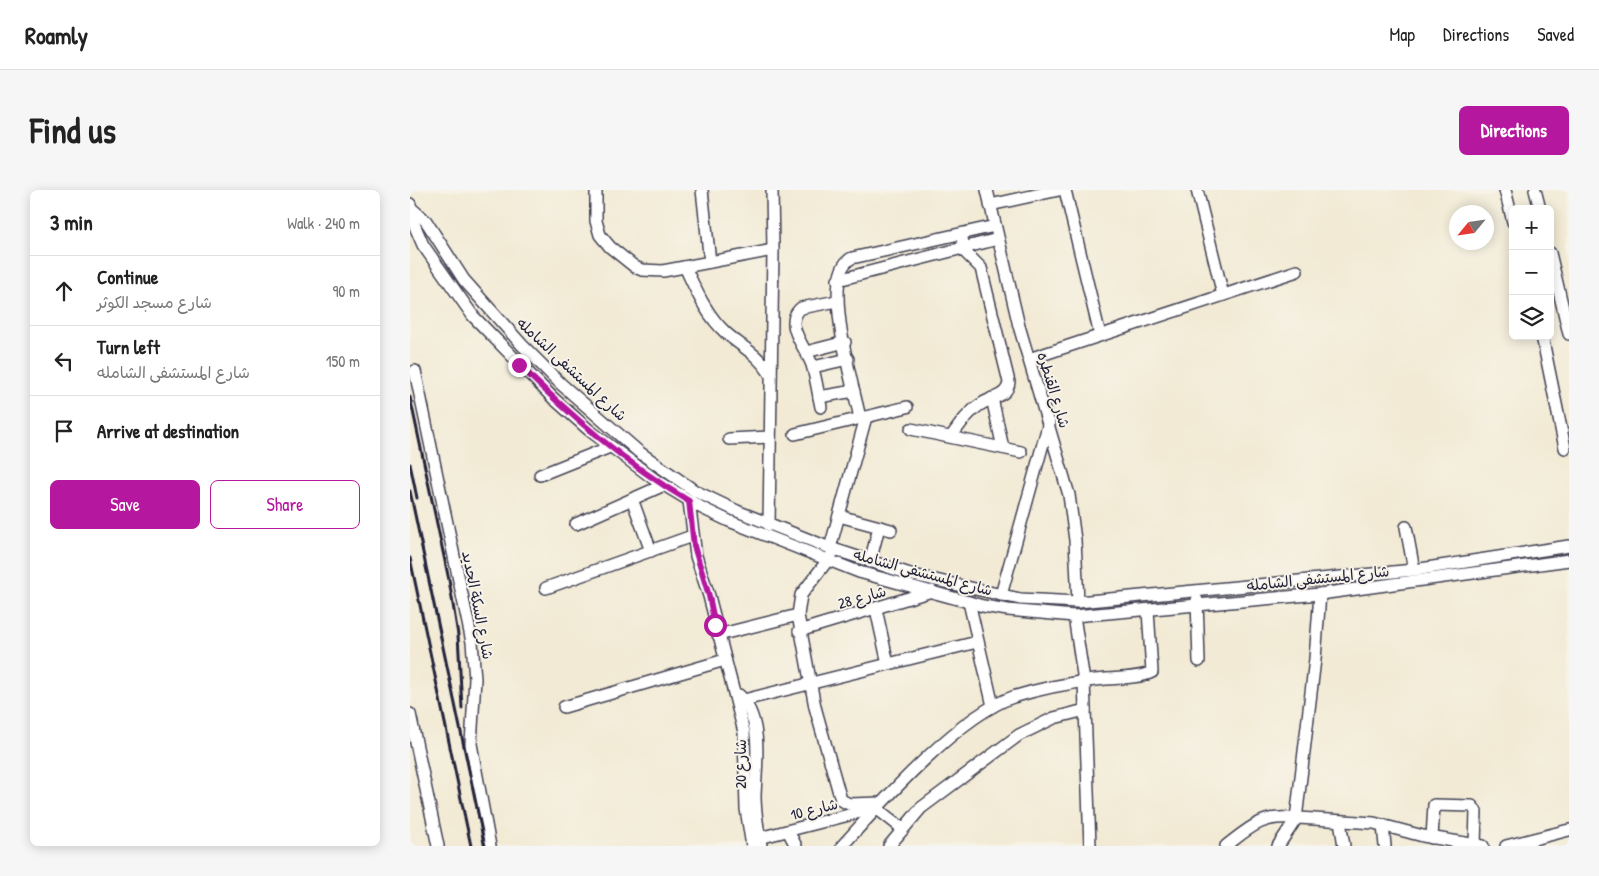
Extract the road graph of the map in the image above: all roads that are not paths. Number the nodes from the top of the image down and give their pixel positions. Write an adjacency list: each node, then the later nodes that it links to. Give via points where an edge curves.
1 (596, 190): 26 (street, via 597,228 610,247 642,270)
2 (702, 190): 23 (street)
3 (772, 190): 20 (street)
4 (987, 190): 10 (street, شارع القنطره)
5 (1058, 190): 10 (street)
6 (1066, 190): 33 (street)
7 (1197, 190): 30 (street)
8 (1505, 190): 13 (street)
9 (1535, 190): 11 (street)
10 (990, 205): 14 (street, شارع القنطره)
11 (1539, 205)
12 (411, 206): 52 (street, شارع المستشفى الشامله, via 423,245 473,316 553,398); 62 (street, شارع المستشفى الشامله, via 426,221 448,258 476,294 568,390 639,452 695,491)
13 (1509, 206)
14 (995, 226): 15 (street); 17 (street, شارع القنطره)
15 (961, 234): 16 (street); 19 (street)
16 (941, 239): 18 (street); 22 (street)
17 (998, 239): 19 (street); 37 (street, شارع القنطره)
18 (910, 246): 21 (street); 24 (street)
19 (963, 248): 22 (street); 43 (street, via 981,268 1009,382 1003,393)
20 (773, 250): 23 (street); 41 (street)
21 (891, 250): 25 (street); 29 (street, via 852,258 844,263)
22 (944, 254): 24 (street)
23 (710, 262): 26 (street)
24 (913, 262): 25 (street)
25 (895, 266): 29 (street)
26 (685, 267): 41 (street, via 711,316 726,333 756,355)
27 (1554, 270): 32 (street)
28 (1297, 271): 30 (street)
29 (838, 280): 31 (street)
30 (1223, 295): 33 (street)
31 (837, 301): 35 (street); 36 (street, via 803,307 798,311 795,333)
32 (1569, 334)
33 (1100, 335): 37 (street)
34 (1543, 340): 54 (street)
35 (845, 342): 36 (street); 38 (street)
36 (806, 352): 39 (street)
37 (1029, 358): 46 (street, شارع القنطره)
38 (848, 359): 39 (street); 42 (street)
39 (813, 367): 42 (street, via 820,402)
40 (415, 371): 109 (street, شارع السكة الحديد, via 472,642 475,679 471,744)
41 (771, 375): 49 (street)
42 (854, 390): 45 (street)
43 (992, 398): 50 (street, via 969,413); 53 (street)
44 (907, 406): 45 (street)
45 (863, 417): 48 (street); 60 (street)
46 (1048, 422): 76 (street); 78 (street, شارع القنطره, via 1065,477 1073,518)
47 (911, 429): 50 (street)
48 (795, 434)
49 (770, 437): 51 (street); 62 (street)
50 (951, 437): 53 (street)
51 (728, 439)
52 (610, 447): 56 (street); 57 (street, شارع المستشفى الشامله)
53 (1003, 448): 55 (street)
54 (1565, 448)
55 (1021, 452)
56 (540, 475)
57 (664, 486): 58 (street); 59 (street, شارع المستشفى الشامله)
58 (632, 499): 61 (street); 67 (street)
59 (689, 501): 64 (street); 68 (street, شارع المستشفى الشامله, via 728,522)
60 (839, 516): 66 (street); 70 (street, via 885,529)
61 (576, 524)
62 (769, 525): 66 (street, شارع المستشفى الشامله)
63 (1406, 527): 71 (street)
64 (692, 536): 67 (street); 85 (street)
65 (1569, 546): 71 (street, شارع المستشفى الشامله)
66 (832, 549): 68 (street); 70 (street, شارع المستشفى الشامله)
67 (651, 551): 72 (street)
68 (827, 560): 74 (street, شارع المستشفى الشامله); 82 (street, via 801,595)
69 (1569, 560): 75 (street, شارع المستشفى الشامله)
70 (870, 562): 76 (street, شارع المستشفى الشامله)
71 (1414, 570): 73 (street, شارع المستشفى الشامله)
72 (546, 588)
73 (1196, 590): 78 (street, شارع المستشفى الشامله); 79 (street)
74 (932, 591): 77 (street, شارع المستشفى الشامله); 80 (street, شارع 28)
75 (1320, 594): 79 (street, شارع المستشفى الشامله); 99 (street)
76 (1001, 595): 78 (street, شارع المستشفى الشامله, via 1036,601)
77 (969, 602): 83 (street, شارع المستشفى الشامله, via 1008,610); 86 (street)
78 (1078, 602)
79 (1197, 605): 81 (street, شارع المستشفى الشامله); 88 (street)
80 (876, 609): 84 (street, شارع 28); 89 (street)
81 (1148, 610): 83 (street, شارع المستشفى الشامله); 90 (street, via 1152,672)
82 (798, 615): 84 (street); 85 (street)
83 (1074, 616): 90 (street)
84 (799, 631): 91 (street)
85 (718, 635): 87 (street)
86 (977, 642): 89 (street); 94 (street)
87 (725, 660): 92 (street); 95 (street)
88 (1199, 660)
89 (888, 664): 91 (street)
90 (1084, 681): 94 (street, via 1014,697); 96 (street)
91 (811, 683): 93 (street); 98 (street, via 841,800 849,804)
92 (732, 690): 93 (street, شارع 20); 106 (street, via 744,732 746,809)
93 (744, 700): 106 (street, شارع 20, via 756,738)
94 (993, 706): 98 (street, via 938,749)
95 (564, 707)
96 (1085, 710): 102 (street, via 1054,718 1019,735 921,808); 113 (street)
97 (410, 714): 108 (street)
98 (878, 806): 102 (street); 104 (street, شارع 10); 111 (street)
99 (1296, 819): 100 (street); 114 (street, via 1277,818 1255,823); 115 (street)
100 (1340, 821): 101 (street); 116 (street)
101 (1383, 825): 105 (street); 117 (street)
102 (904, 829): 112 (street)
103 (1569, 830): 118 (street)
104 (788, 831): 106 (street, شارع 10); 110 (street)
105 (1425, 840): 107 (street); 107 (street, via 1434,805 1472,806 1476,811)
106 (757, 843)
107 (1471, 845)
108 (438, 846)
109 (490, 846)
110 (796, 846)
111 (842, 846)
112 (889, 846)
113 (1090, 846)
114 (1226, 846)
115 (1278, 846)
116 (1344, 846)
117 (1385, 846)
118 (1506, 846)

